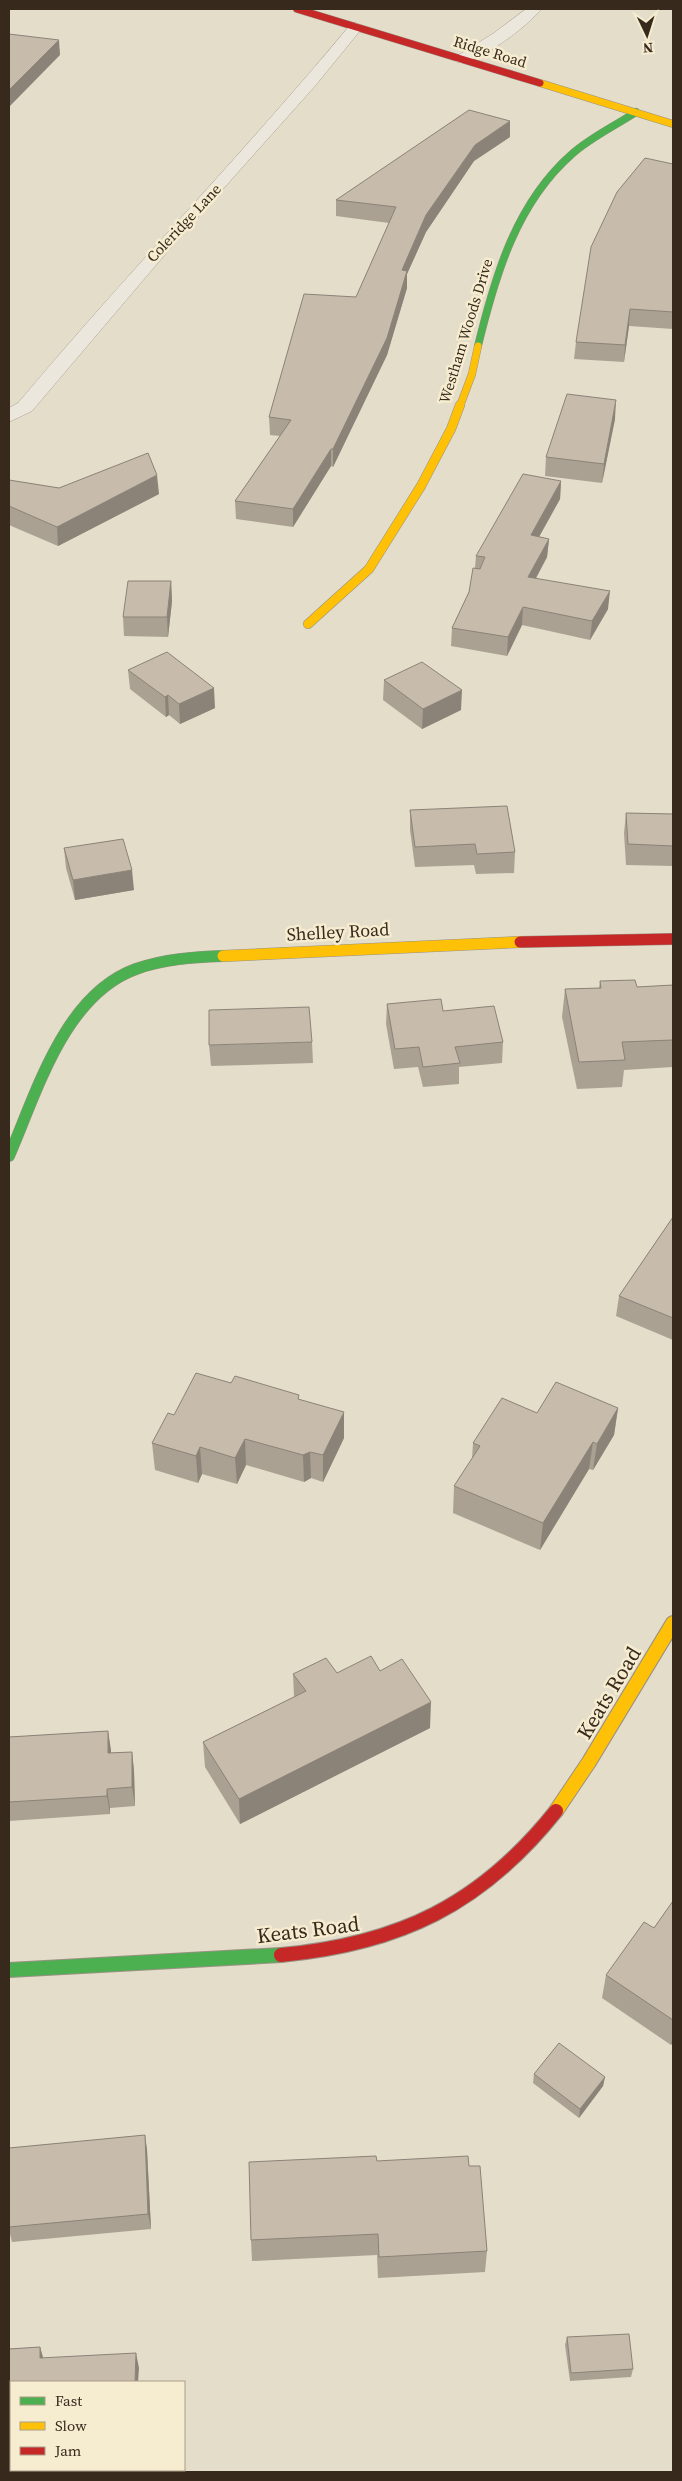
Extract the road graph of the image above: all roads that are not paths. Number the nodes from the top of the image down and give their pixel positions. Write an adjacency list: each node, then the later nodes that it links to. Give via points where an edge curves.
1 (297, 9): 3 (street, Ridge Road)
2 (534, 9): 4 (street, via 494,42)
3 (356, 27): 4 (street, Ridge Road); 7 (street, Coleridge Lane, via 310,84 147,263 25,408)
4 (462, 59): 5 (street, Ridge Road)
5 (636, 112): 6 (street, Ridge Road); 8 (street, Westham Woods Drive, via 572,154 541,185 498,272 472,374 451,429 421,486 369,569)
6 (673, 124)
7 (9, 416)
8 (308, 624)
9 (673, 939): 10 (street, Shelley Road, via 312,950 200,957 137,969 89,999 60,1043)
10 (9, 1156)
11 (673, 1623): 12 (street, Keats Road, via 589,1762 549,1820 497,1875 423,1923 367,1943 309,1953)
12 (9, 1970)

